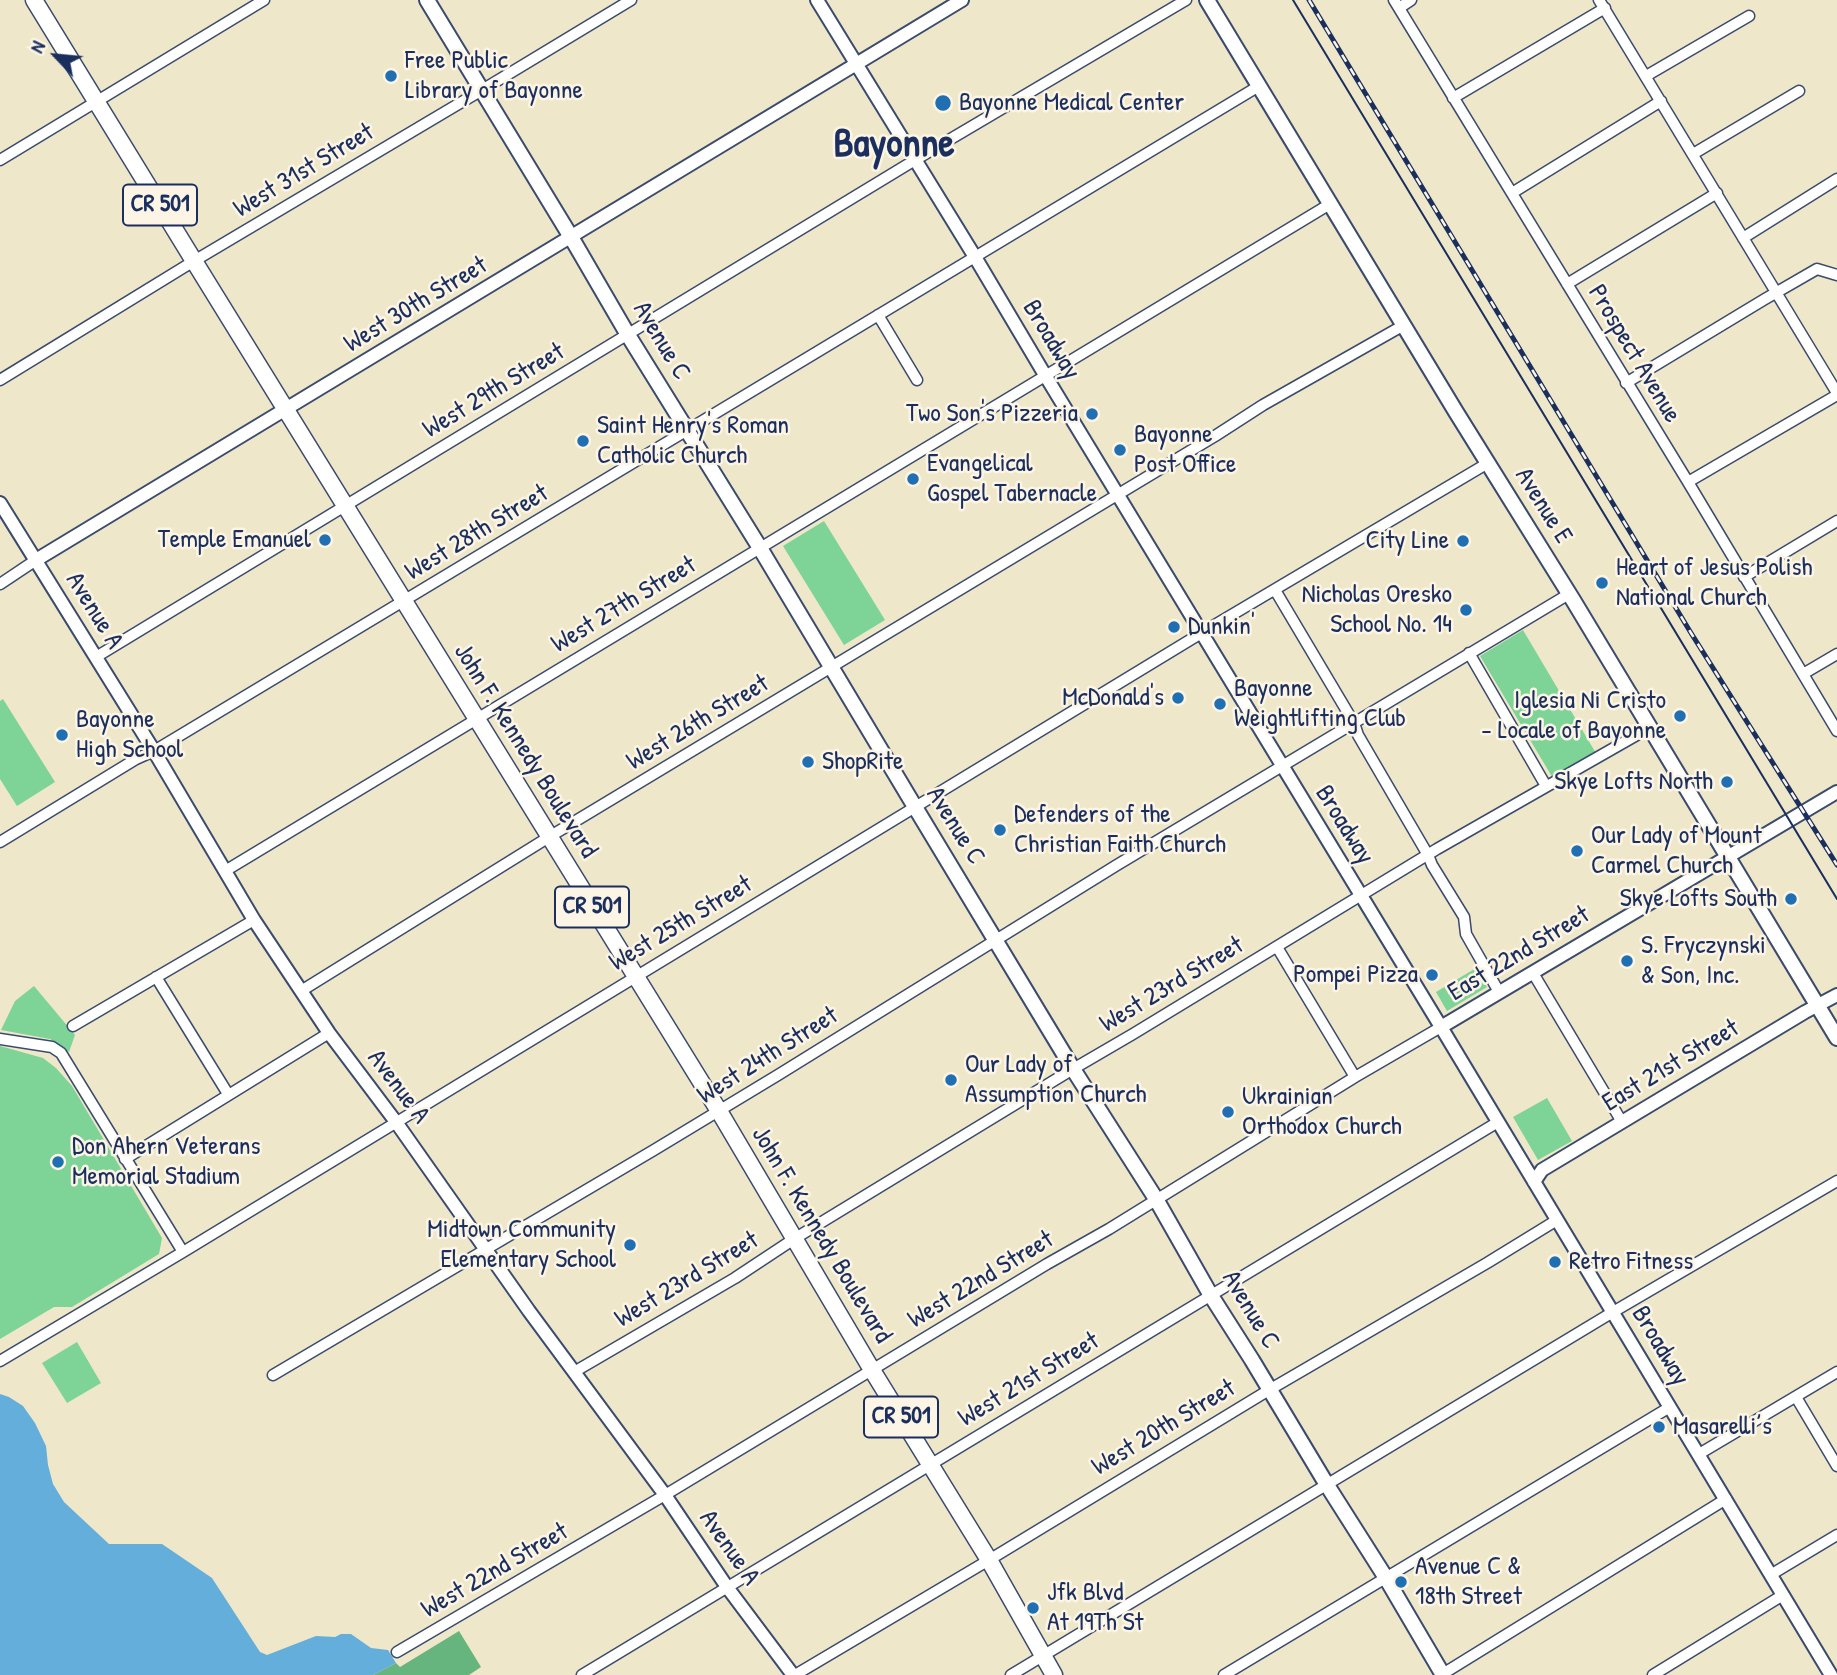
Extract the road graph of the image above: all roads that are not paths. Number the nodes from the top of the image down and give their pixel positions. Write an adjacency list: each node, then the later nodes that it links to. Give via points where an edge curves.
1 (34, 0): 19 (main road, John F. Kennedy Boulevard / CR 501)
2 (264, 0): 19 (street)
3 (427, 0): 16 (main road, Avenue C)
4 (631, 0): 16 (street, West 31st Street)
5 (817, 0): 13 (street, Broadway)
6 (962, 0): 13 (street, West 30th Street)
7 (1186, 0): 23 (street, West 29th Street)
8 (1207, 0): 15 (main road, Avenue E)
9 (1411, 0): 10 (street)
10 (1396, 4): 18 (street, Prospect Avenue)
11 (1602, 4): 14 (street); 18 (street)
12 (1749, 16): 14 (street)
13 (856, 64): 23 (street, Broadway); 28 (street, West 30th Street)
14 (1646, 76): 20 (street)
15 (1259, 86): 27 (main road, Avenue E); 30 (street, West 28th Street)
16 (482, 90): 28 (main road, Avenue C); 31 (street, West 31st Street)
17 (1799, 91): 21 (street)
18 (1453, 98): 25 (street, Prospect Avenue)
19 (96, 101): 22 (street); 31 (main road, John F. Kennedy Boulevard / CR 501)
20 (1661, 101): 21 (street); 25 (street)
21 (1693, 154): 26 (street)
22 (0, 160)
23 (915, 160): 30 (street, Broadway); 37 (street, West 29th Street)
24 (1837, 179): 29 (street)
25 (1511, 193): 33 (street, Prospect Avenue)
26 (1717, 193): 29 (street); 33 (street)
27 (1329, 204): 36 (main road, Avenue E); 38 (street, West 27th Street)
28 (571, 237): 37 (main road, Avenue C); 43 (street, West 30th Street)
29 (1743, 238): 34 (street)
30 (975, 257): 35 (street, West 28th Street); 38 (street, Broadway)
31 (194, 261): 39 (street, West 31st Street); 43 (main road, John F. Kennedy Boulevard / CR 501)
32 (1837, 275): 34 (street, via 1818,270)
33 (1567, 284): 41 (street, Prospect Avenue)
34 (1776, 293): 41 (street); 42 (street)
35 (878, 315): 40 (street); 44 (street, West 28th Street)
36 (1404, 324): 45 (main road, Avenue E); 47 (street, West 26th Street)
37 (628, 335): 44 (main road, Avenue C); 49 (street, West 29th Street)
38 (1045, 375): 47 (street, Broadway); 51 (street, West 27th Street)
39 (0, 380)
40 (917, 380)
41 (1626, 383): 46 (street, Prospect Avenue)
42 (1837, 394): 46 (street)
43 (286, 410): 49 (main road, John F. Kennedy Boulevard / CR 501); 52 (street, West 30th Street)
44 (687, 430): 51 (main road, Avenue C); 57 (street, West 28th Street)
45 (1488, 463): 55 (street, West 25th Street); 56 (main road, Avenue E)
46 (1688, 482): 53 (street, Prospect Avenue)
47 (1117, 494): 58 (street, Broadway); 62 (street, West 26th Street)
48 (0, 503): 52 (street, Avenue A)
49 (345, 506): 57 (main road, John F. Kennedy Boulevard / CR 501); 61 (street, West 29th Street)
50 (1837, 521): 53 (street)
51 (760, 548): 62 (main road, Avenue C); 64 (street, West 27th Street)
52 (36, 560): 54 (street, West 30th Street); 61 (street, Avenue A)
53 (1744, 577): 63 (street, Prospect Avenue)
54 (0, 584)
55 (1275, 590): 58 (street, West 25th Street); 65 (street)
56 (1569, 594): 59 (street, West 24th Street); 66 (main road, Avenue E)
57 (404, 601): 64 (main road, John F. Kennedy Boulevard / CR 501); 68 (street, West 28th Street)
58 (1202, 633): 69 (street, Broadway); 72 (street, West 25th Street)
59 (1469, 653): 65 (street, West 24th Street); 70 (street)
60 (1837, 654): 63 (street)
61 (96, 657): 68 (street, Avenue A)
62 (831, 668): 72 (main road, Avenue C); 73 (street, West 26th Street)
63 (1804, 674): 67 (street, Prospect Avenue)
64 (477, 719): 73 (main road, John F. Kennedy Boulevard / CR 501); 77 (street, West 27th Street)
65 (1354, 723): 69 (street, West 24th Street); 75 (street)
66 (1649, 728): 70 (street, West 23rd Street); 76 (main road, Avenue E)
67 (1837, 731)
68 (154, 751): 74 (street, West 28th Street); 77 (street, Avenue A)
69 (1282, 767): 78 (street, Broadway); 80 (street, West 24th Street)
70 (1546, 786): 75 (street, West 23rd Street)
71 (1837, 792): 76 (street, East 22nd Street)
72 (915, 807): 80 (main road, Avenue C); 84 (street, West 25th Street)
73 (549, 837): 84 (main road, John F. Kennedy Boulevard / CR 501); 85 (street, West 26th Street)
74 (0, 842)
75 (1428, 855): 78 (street, West 23rd Street); 86 (street)
76 (1728, 857): 82 (street, East 22nd Street); 88 (main road, Avenue E)
77 (225, 871): 79 (street, Avenue A)
78 (1360, 896): 81 (street, West 23rd Street); 90 (street, Broadway)
79 (254, 920): 83 (street); 85 (street, Avenue A)
80 (995, 940): 94 (main road, Avenue C); 97 (street, West 24th Street)
81 (1278, 947): 94 (street, West 23rd Street); 95 (street)
82 (1533, 973): 86 (street, East 22nd Street); 100 (street)
83 (156, 977): 89 (street); 96 (street)
84 (635, 977): 97 (main road, John F. Kennedy Boulevard / CR 501); 98 (street, West 25th Street)
85 (301, 991): 91 (street, Avenue A)
86 (1499, 992): 90 (street, East 22nd Street)
87 (1837, 995): 88 (street, East 21st Street)
88 (1818, 1006): 92 (main road, Avenue E); 100 (street, East 21st Street)
89 (73, 1026)
90 (1441, 1027): 95 (street, West 22nd Street); 99 (street, Broadway)
91 (329, 1033): 96 (street); 98 (street, Avenue A)
92 (1837, 1038)
93 (0, 1040): 101 (street, via 52,1047 61,1053)
94 (1073, 1069): 104 (main road, Avenue C); 106 (street, West 23rd Street)
95 (1355, 1077): 104 (street, West 22nd Street)
96 (228, 1094): 101 (street)
97 (719, 1111): 106 (main road, John F. Kennedy Boulevard / CR 501); 107 (street, West 24th Street)
98 (396, 1122): 107 (street, Avenue A); 108 (street, West 25th Street)
99 (1498, 1122): 103 (street, Broadway); 109 (street, West 21st Street)
100 (1622, 1122): 103 (street, East 21st Street, via 1542,1170)
101 (125, 1158): 108 (street)
102 (1837, 1181): 110 (street)
103 (1534, 1182): 105 (street, Broadway)
104 (1156, 1199): 109 (main road, Avenue C); 112 (street, West 22nd Street)
105 (1557, 1220): 110 (street, Broadway); 116 (street, West 20th Street)
106 (794, 1239): 112 (main road, John F. Kennedy Boulevard / CR 501); 113 (street, West 23rd Street)
107 (487, 1248): 113 (street, Avenue A); 115 (street, West 24th Street)
108 (183, 1252): 111 (street, West 25th Street)
109 (1210, 1294): 116 (main road, Avenue C); 120 (street, West 21st Street)
110 (1613, 1312): 118 (street, Broadway); 122 (street)
111 (0, 1361)
112 (872, 1370): 120 (main road, John F. Kennedy Boulevard / CR 501); 123 (street, West 22nd Street)
113 (574, 1372): 123 (street, Avenue A)
114 (1837, 1372): 117 (street)
115 (273, 1375)
116 (1269, 1390): 122 (main road, Avenue C); 126 (street, West 20th Street)
117 (1796, 1397): 119 (street); 121 (street)
118 (1670, 1408): 119 (street, Broadway); 128 (street)
119 (1699, 1454): 124 (street, Broadway)
120 (930, 1465): 126 (main road, John F. Kennedy Boulevard / CR 501); 129 (street, West 21st Street)
121 (1837, 1465)
122 (1326, 1485): 128 (main road, Avenue C); 132 (street)
123 (665, 1495): 129 (street, Avenue A); 131 (street, West 22nd Street)
124 (1726, 1499): 127 (street, Broadway); 138 (street)
125 (1837, 1535): 127 (street)
126 (989, 1560): 132 (main road, John F. Kennedy Boulevard / CR 501); 134 (street, West 20th Street)
127 (1772, 1574): 130 (street, Broadway)
128 (1386, 1578): 137 (street); 138 (main road, Avenue C)
129 (727, 1587): 133 (street, West 21st Street); 134 (street, Avenue A)
130 (1783, 1595): 139 (street); 140 (street, Broadway)
131 (397, 1653)
132 (1042, 1656): 135 (street); 136 (main road, John F. Kennedy Boulevard / CR 501)
133 (582, 1675)
134 (794, 1675)
135 (1011, 1675)
136 (1054, 1675)
137 (1224, 1675)
138 (1442, 1675)
139 (1653, 1675)
140 (1831, 1675)

